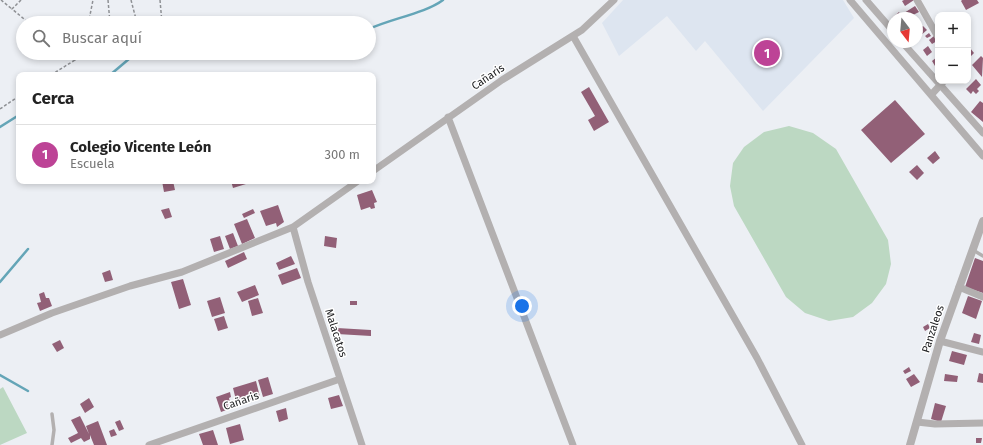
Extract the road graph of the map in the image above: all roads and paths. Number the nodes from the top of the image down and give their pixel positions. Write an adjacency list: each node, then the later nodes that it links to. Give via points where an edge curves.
1 (1, 0): 11 (path)
2 (21, 0): 11 (path)
3 (93, 0): 13 (path)
4 (108, 0): 14 (path)
5 (131, 0): 15 (path)
6 (160, 0): 16 (path)
7 (614, 0): 19 (street, Cañaris)
8 (850, 0): 26 (street)
9 (866, 0): 17 (street)
10 (917, 0): 18 (street)
11 (12, 9): 12 (path)
12 (20, 16)
13 (90, 16)
14 (109, 16)
15 (135, 16)
16 (161, 16)
17 (887, 24)
18 (935, 32)
19 (573, 36): 29 (street, Cañaris, via 502,80); 51 (street, via 757,358)
20 (908, 48): 23 (street)
21 (75, 60): 22 (path)
22 (56, 72)
23 (935, 76)
24 (941, 84): 26 (street)
25 (943, 84): 30 (street)
26 (932, 95): 31 (street)
27 (16, 98): 28 (path)
28 (0, 110)
29 (448, 118): 32 (street, Cañaris); 50 (street)
30 (983, 134)
31 (983, 156)
32 (376, 169)
33 (354, 184): 35 (street)
34 (983, 221): 36 (street, Panzaleos)
35 (293, 227): 40 (street, via 182,272 130,286 52,313); 43 (street, Malacatos, via 308,282)
36 (973, 250): 37 (lane); 38 (street, Panzaleos)
37 (983, 256)
38 (958, 287): 39 (street); 41 (street, Panzaleos)
39 (983, 297)
40 (0, 336)
41 (940, 341): 42 (street); 45 (street, Panzaleos)
42 (983, 352)
43 (340, 378): 48 (street, Cañaris); 49 (street, Malacatos)
44 (52, 414): 47 (lane)
45 (917, 422): 46 (street); 52 (street, Panzaleos)
46 (983, 423)
47 (52, 445)
48 (149, 445)
49 (362, 445)
50 (573, 445)
51 (802, 445)
52 (910, 445)

